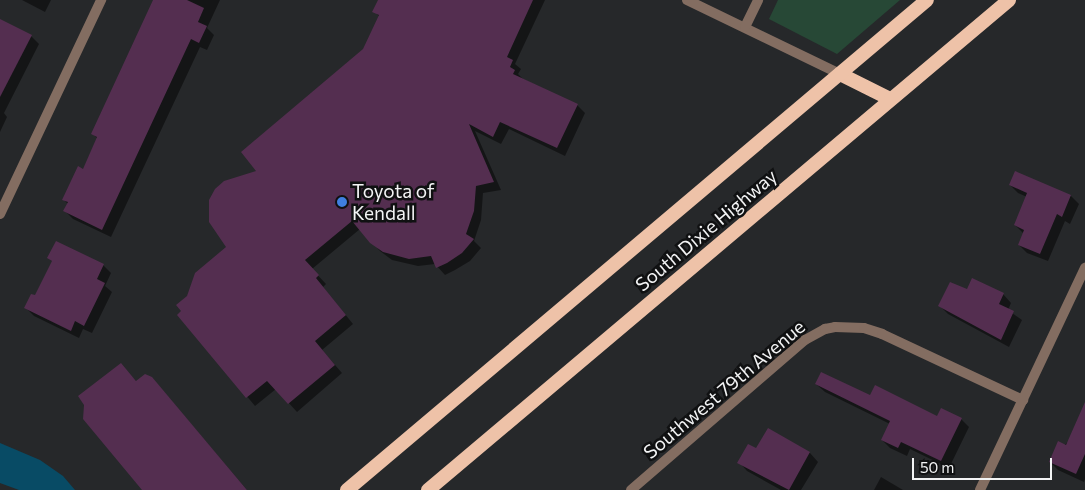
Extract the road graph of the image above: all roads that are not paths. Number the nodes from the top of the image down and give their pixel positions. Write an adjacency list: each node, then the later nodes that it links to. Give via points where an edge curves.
1 (101, 0): 9 (street)
2 (687, 0): 6 (street)
3 (758, 0): 6 (street)
4 (927, 0): 7 (highway, South Dixie Highway)
5 (1009, 0): 8 (highway, South Dixie Highway)
6 (745, 27): 7 (street)
7 (840, 74): 8 (highway); 12 (highway, South Dixie Highway)
8 (890, 99): 13 (highway, South Dixie Highway)
9 (0, 214)
10 (1085, 268): 11 (street)
11 (1023, 400): 14 (street, Southwest 79th Avenue, via 882,334 844,325 825,329 805,340); 15 (street)
12 (347, 490)
13 (428, 490)
14 (631, 490)
15 (980, 490)

